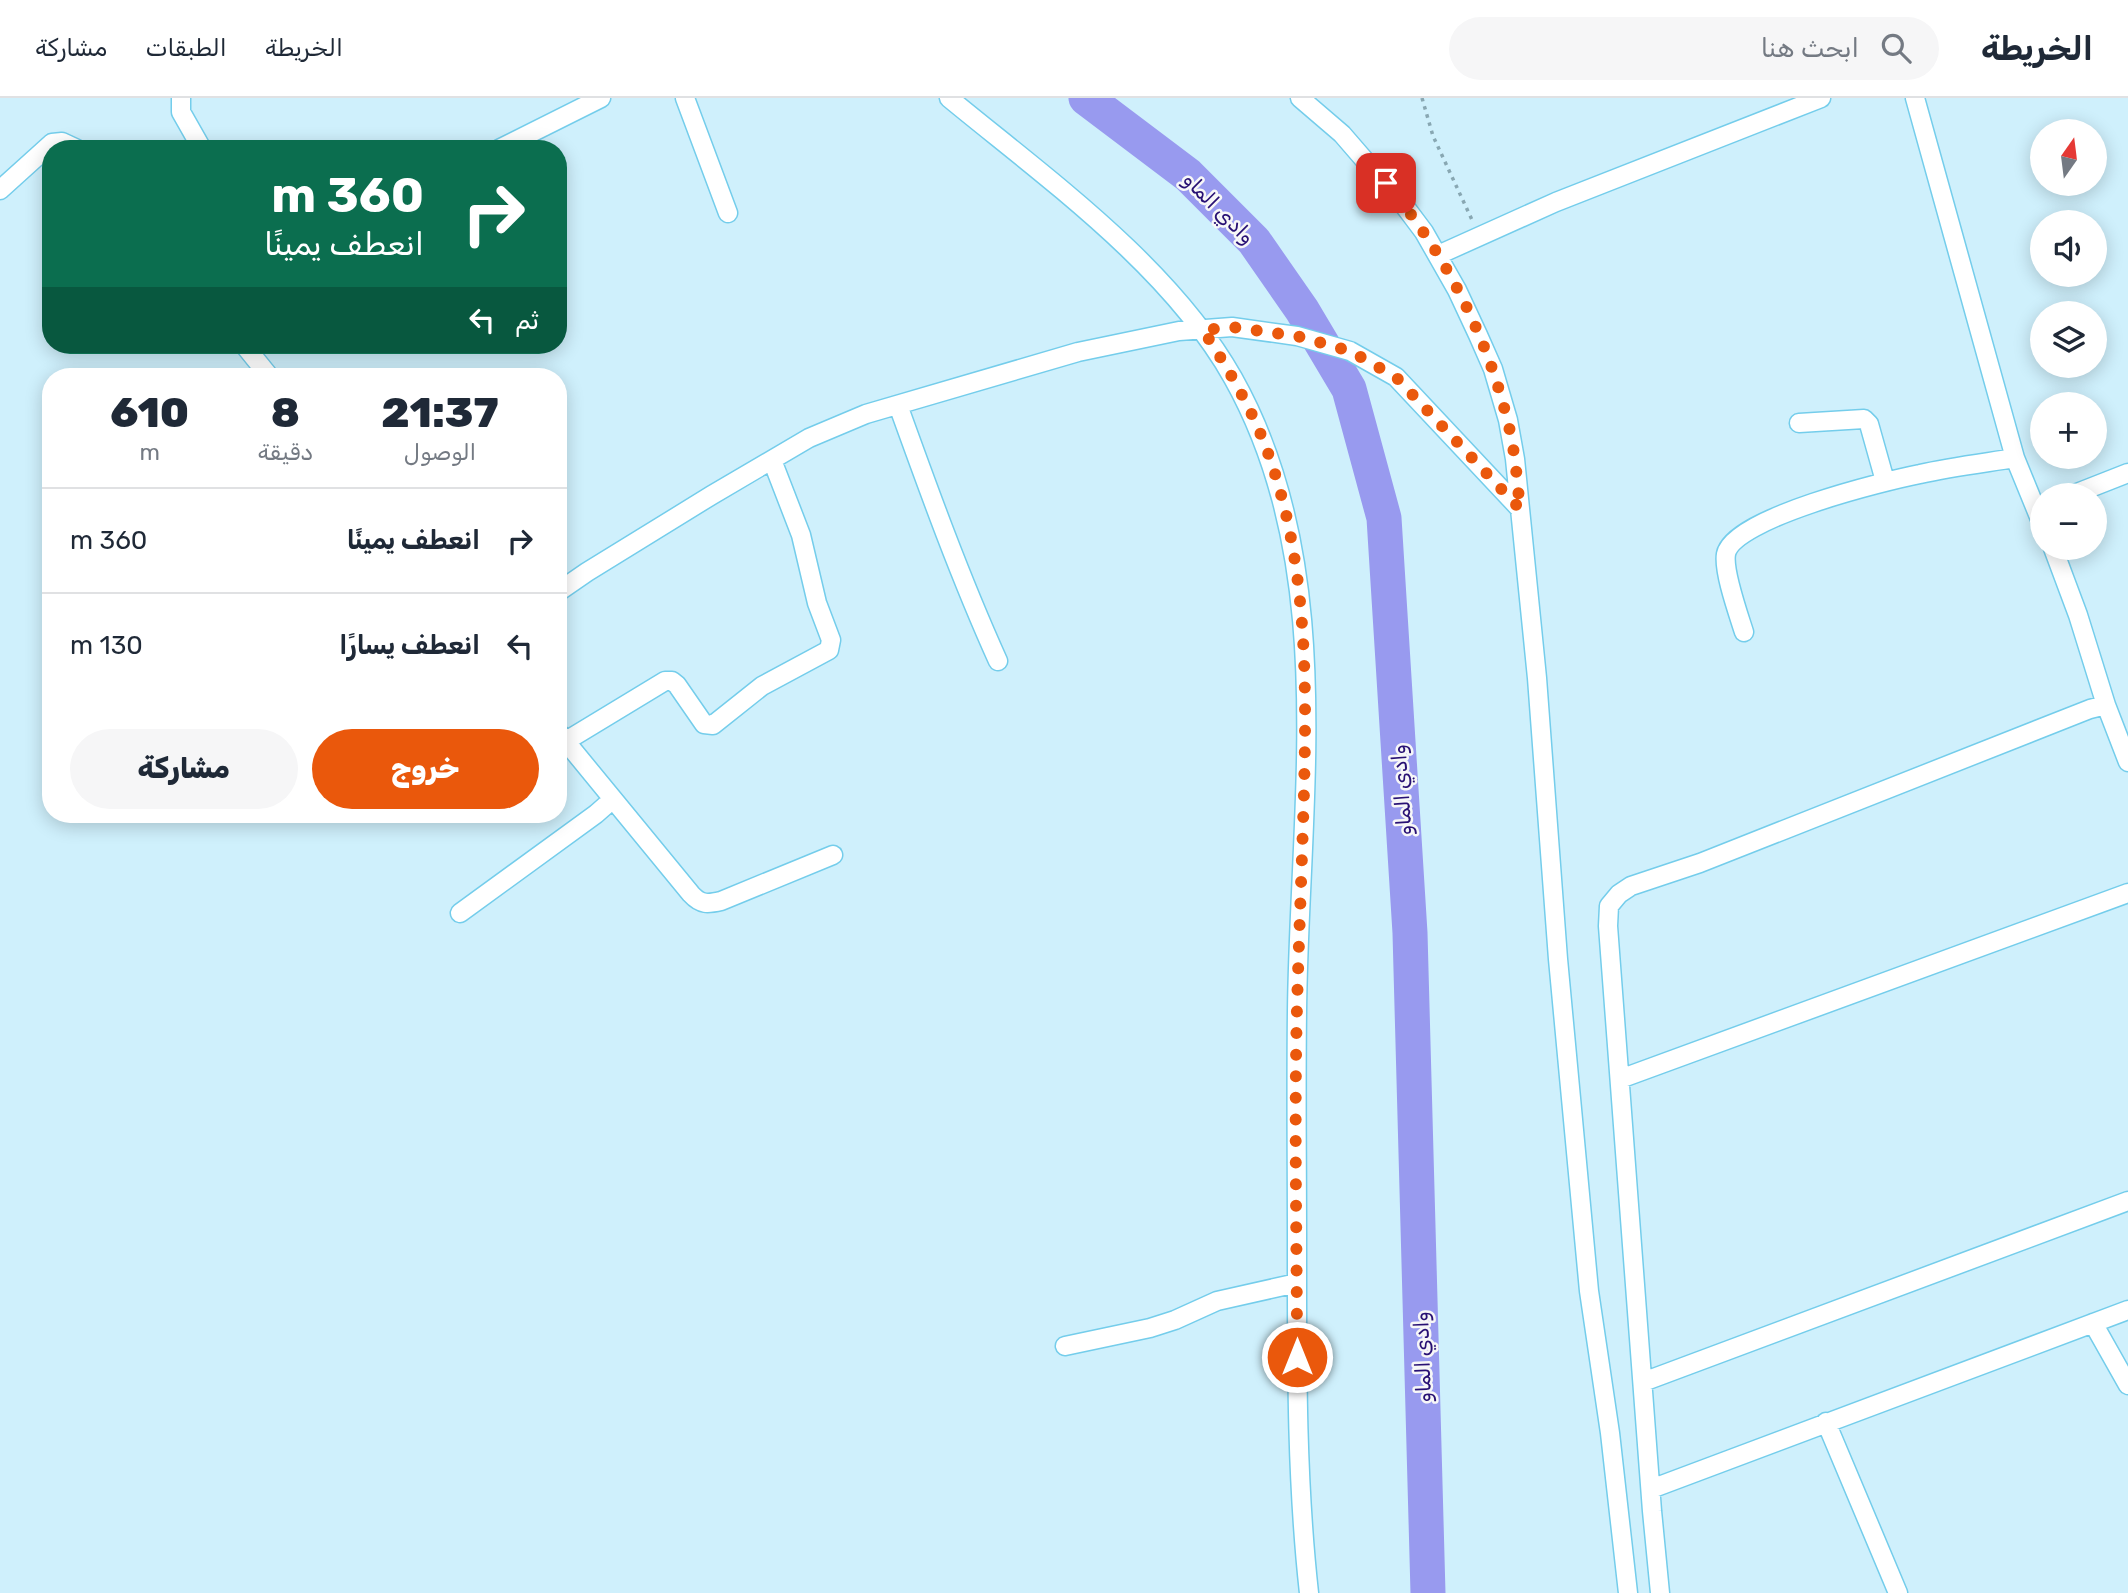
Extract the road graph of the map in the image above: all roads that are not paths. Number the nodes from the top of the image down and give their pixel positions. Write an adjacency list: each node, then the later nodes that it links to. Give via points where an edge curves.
1 (181, 98): 8 (street, via 181,112)
2 (601, 98): 9 (street)
3 (685, 98): 12 (street)
4 (949, 98): 14 (street, via 1128,247)
5 (1300, 98): 13 (street, via 1342,134 1386,183)
6 (1821, 98): 13 (street, via 1556,202)
7 (1915, 98): 19 (street)
8 (197, 140)
9 (517, 140)
10 (42, 150): 11 (street)
11 (0, 190)
12 (728, 213)
13 (1438, 255): 25 (street, via 1493,369 1508,420)
14 (1203, 330): 17 (street, via 1078,352); 25 (street, via 1232,327 1297,336 1350,351 1396,377); 40 (street, via 1256,423 1279,488 1297,566 1306,721 1297,1010)
15 (251, 354): 16 (street)
16 (263, 368)
17 (898, 405): 20 (street, via 809,438); 29 (street)
18 (1799, 423): 22 (street, via 1864,419)
19 (2015, 458): 22 (street); 24 (street)
20 (772, 460): 27 (street); 31 (street, via 804,545 817,603 831,639 829,650 762,687 713,725 704,724 677,685 665,681)
21 (2128, 473): 23 (street)
22 (1885, 481): 28 (street, via 1804,506 1735,538 1726,552 1726,567)
23 (2103, 483)
24 (2030, 492)
25 (1520, 509): 49 (street, via 1589,1291)
26 (2057, 560): 30 (street)
27 (567, 586)
28 (1744, 632)
29 (998, 661)
30 (2106, 705): 33 (street); 38 (street, via 1619,894 1609,906 1608,926)
31 (567, 734)
32 (567, 743): 34 (street)
33 (2128, 762)
34 (612, 799): 35 (street, via 691,894 708,904); 37 (street)
35 (833, 855)
36 (2128, 893): 38 (street)
37 (460, 913)
38 (1620, 1079): 44 (street)
39 (2128, 1200): 44 (street)
40 (1297, 1283): 43 (street, via 1217,1301 1150,1328); 48 (street, via 1301,1513)
41 (2128, 1310): 42 (street)
42 (2094, 1323): 45 (street); 46 (street)
43 (1065, 1346)
44 (1643, 1382): 47 (street)
45 (2128, 1385)
46 (1826, 1422): 47 (street); 51 (street)
47 (1651, 1489): 50 (street)
48 (1309, 1593)
49 (1628, 1593)
50 (1660, 1593)
51 (1898, 1593)

